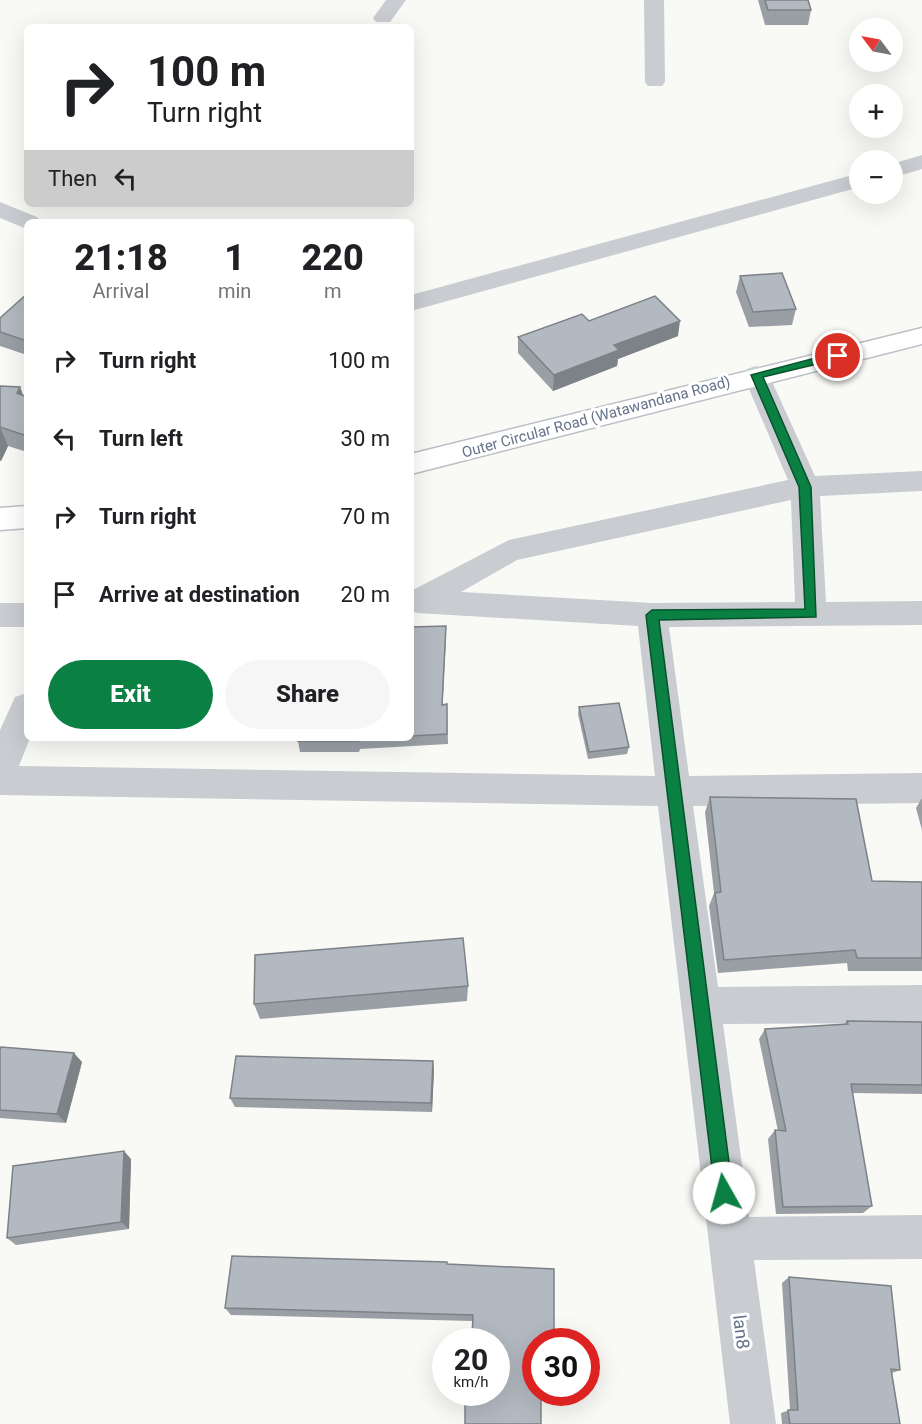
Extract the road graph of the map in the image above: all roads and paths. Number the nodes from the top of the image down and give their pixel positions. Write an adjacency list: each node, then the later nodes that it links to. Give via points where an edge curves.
1 (396, 0): 3 (street)
2 (654, 0): 4 (street)
3 (383, 18)
4 (655, 82)
5 (922, 162): 6 (street)
6 (903, 168)
7 (849, 183): 10 (street)
8 (0, 209): 9 (street)
9 (24, 220)
10 (414, 302)
11 (922, 336): 12 (main road, Outer Circular Road (Watawandana Road))
12 (756, 375): 13 (main road, Outer Circular Road (Watawandana Road)); 15 (street)
13 (414, 463)
14 (922, 481): 15 (street)
15 (805, 487): 18 (street, via 509,551); 20 (street)
16 (24, 517): 17 (main road)
17 (0, 519)
18 (415, 601): 23 (street)
19 (922, 613): 20 (street)
20 (812, 614): 23 (street)
21 (0, 615): 22 (street)
22 (24, 615)
23 (652, 615): 28 (street, lan8)
24 (24, 713): 25 (street)
25 (0, 770)
26 (0, 780): 28 (street)
27 (922, 788): 28 (street)
28 (673, 791): 30 (street, lan8)
29 (922, 1004): 30 (street)
30 (700, 1006): 32 (street, lan8)
31 (922, 1237): 32 (street)
32 (730, 1239): 33 (street, lan8)
33 (753, 1424)

